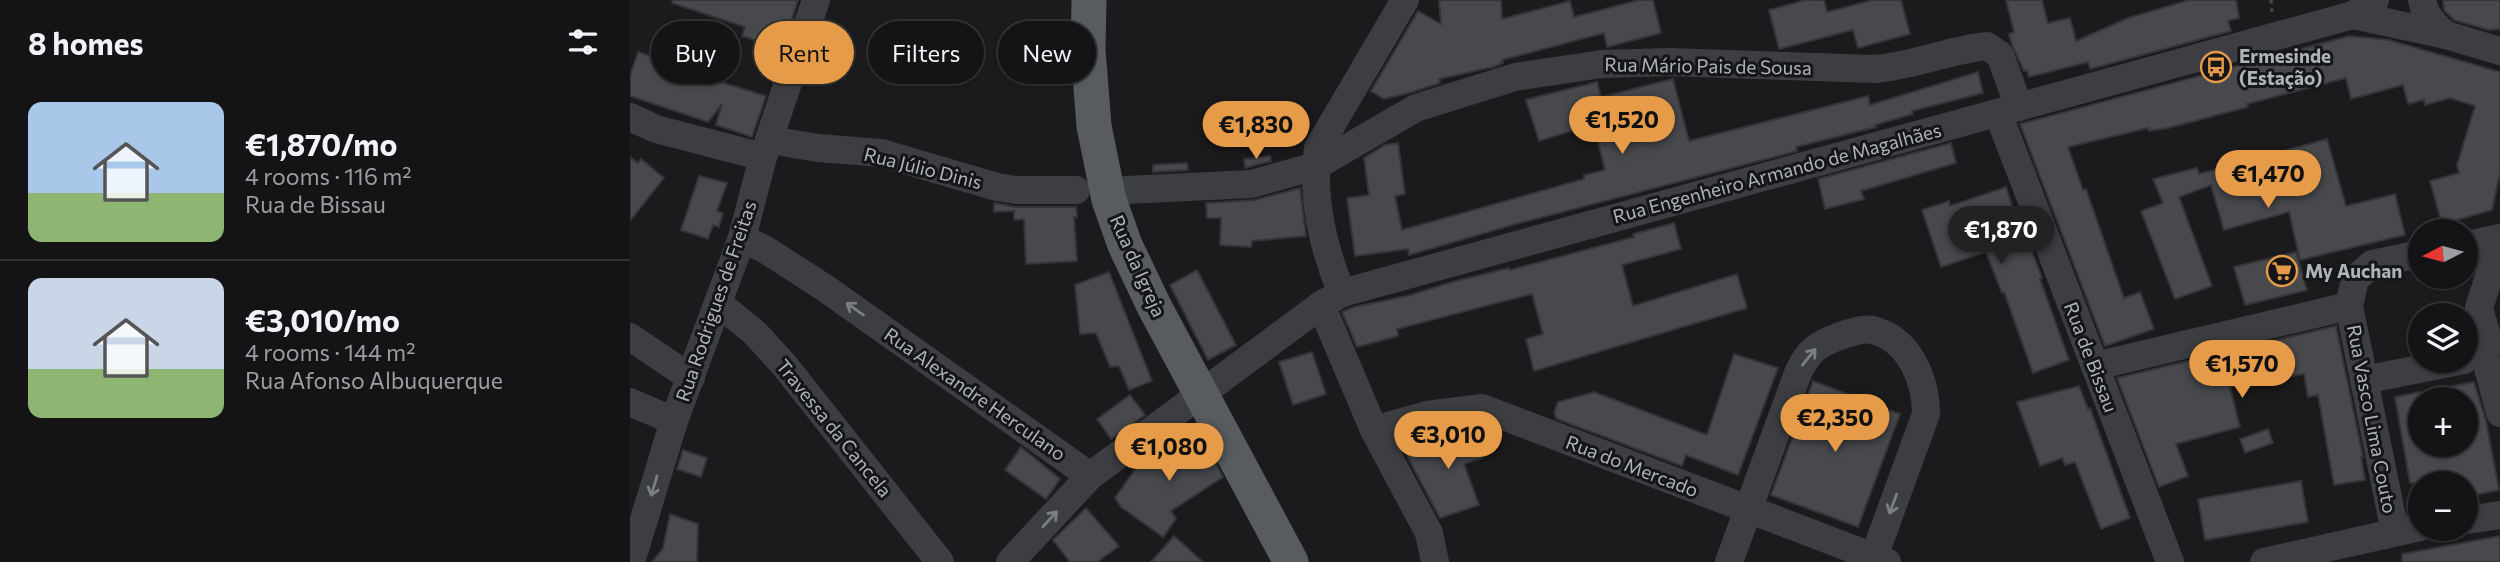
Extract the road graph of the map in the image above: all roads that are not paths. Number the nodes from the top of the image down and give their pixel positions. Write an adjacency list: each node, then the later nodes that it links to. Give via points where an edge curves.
1 (816, 0): 12 (street, Rua Rodrigues de Freitas)
2 (1089, 0): 28 (main road, Rua da Igreja, via 1090,94 1105,183 1125,245)
3 (1405, 0): 8 (street)
4 (2422, 0): 6 (street, via 2432,23)
5 (2364, 7): 6 (street); 9 (street, Rua Engenheiro Armando de Magalhães)
6 (2446, 35): 7 (street)
7 (2500, 51)
8 (1345, 102): 11 (street); 13 (street, via 1318,148)
9 (2009, 110): 11 (street, Rua Mário Pais de Sousa, via 2000,55 1987,46 1875,69 1602,64 1503,81 1416,108); 20 (street, Rua Engenheiro Armando de Magalhães); 25 (street, Rua de Bissau)
10 (630, 117): 12 (street, Rua Júlio Dinis, via 656,130)
11 (1367, 135): 13 (street, Rua Mário Pais de Sousa)
12 (766, 149): 14 (street, Rua Júlio Dinis, via 881,153 997,187); 16 (street, Rua Rodrigues de Freitas)
13 (1316, 166): 15 (street, Rua Mário Pais de Sousa, via 1251,184); 20 (street)
14 (1076, 190)
15 (1126, 190)
16 (742, 238): 21 (street, Rua Rodrigues de Freitas); 33 (street, Rua Alexandre Herculano, one-way to 16, via 825,288)
17 (2500, 239): 18 (street); 24 (street, via 2479,308)
18 (2478, 243)
19 (2408, 256): 22 (street, via 2372,264 2355,279)
20 (1331, 299): 28 (street, Rua Engenheiro Armando de Magalhães); 32 (street)
21 (718, 303): 26 (street, Rua Rodrigues de Freitas); 41 (street, Travessa da Cancela, via 785,366)
22 (2349, 306): 25 (street); 27 (street, Rua Vasco Lima Couto)
23 (630, 337): 26 (street)
24 (2481, 352): 27 (street); 30 (street)
25 (2095, 366): 48 (street, Rua de Bissau)
26 (691, 378): 31 (street, Rua Rodrigues de Freitas)
27 (2364, 380): 38 (street, Rua Vasco Lima Couto)
28 (1201, 392): 33 (street); 34 (main road, Rua da Igreja)
29 (630, 401): 31 (street)
30 (2500, 413)
31 (674, 421): 40 (street, Rua Rodrigues de Freitas, one-way to 40)
32 (1374, 430): 35 (street, Rua do Mercado, via 1427,415 1482,408); 46 (street, via 1429,533)
33 (1090, 476): 42 (street, one-way to 33)
34 (1263, 510): 43 (main road, Rua da Igreja); 44 (main road, Rua da Igreja); 45 (main road, Rua da Igreja)
35 (1748, 511): 39 (street, Rua do Mercado); 39 (street, one-way to 39, via 1807,354 1844,334 1869,329 1886,335 1903,348 1916,367 1926,394 1926,414); 47 (street)
36 (2500, 514): 37 (street)
37 (2478, 518)
38 (2407, 529): 49 (street)
39 (1877, 560)
40 (631, 562)
41 (940, 562)
42 (1010, 562)
43 (1266, 562)
44 (1278, 562)
45 (1291, 562)
46 (1435, 562)
47 (1729, 562)
48 (2170, 562)
49 (2264, 562)

